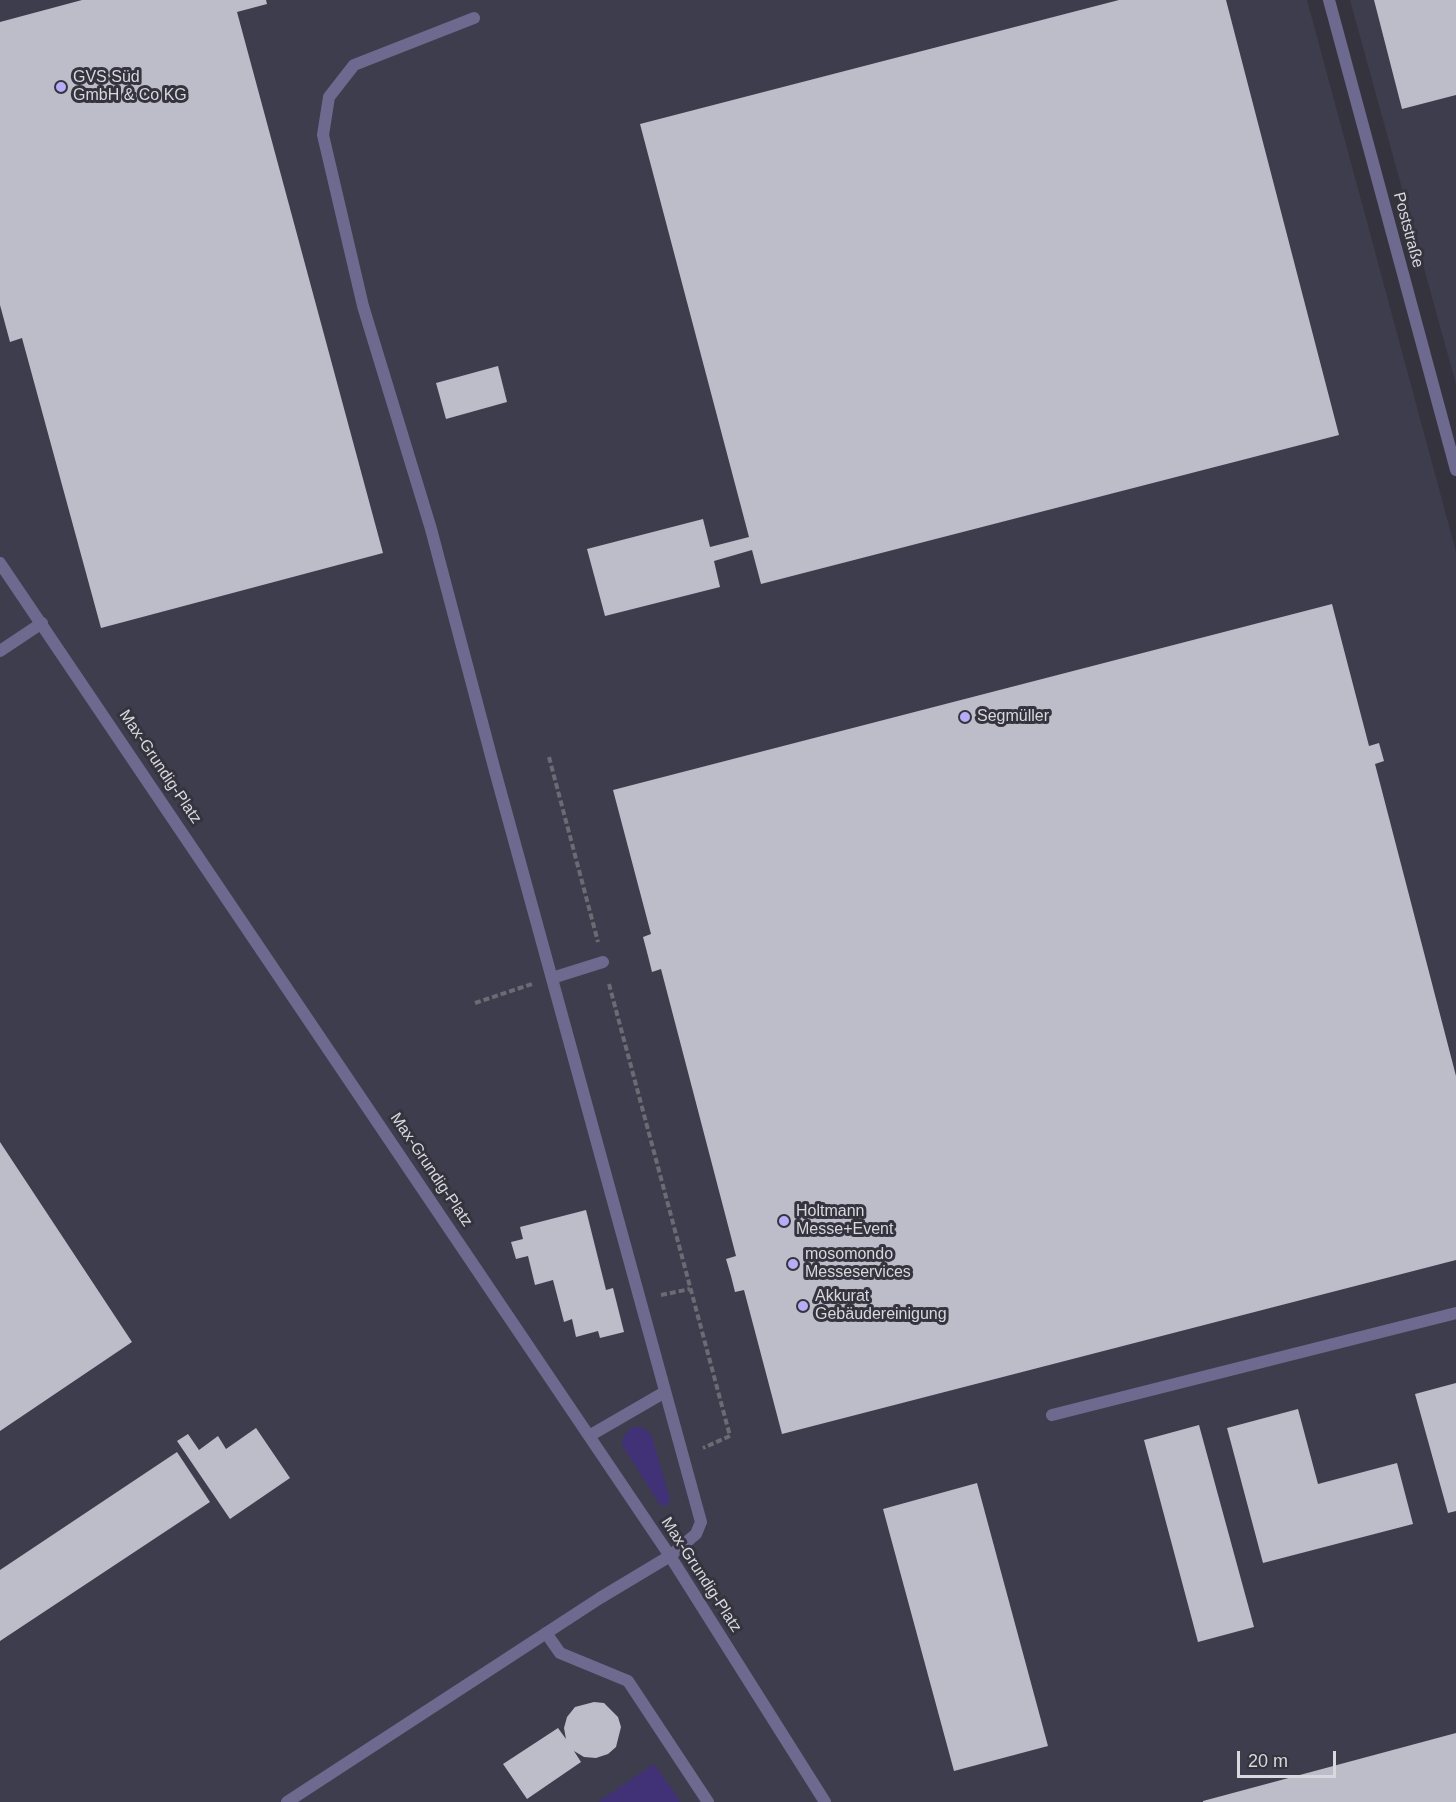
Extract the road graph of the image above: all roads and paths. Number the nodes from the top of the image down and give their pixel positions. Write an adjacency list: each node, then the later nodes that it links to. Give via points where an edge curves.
1 (1329, 0): 3 (street, Poststraße)
2 (474, 18): 9 (street, via 354,64 329,97 323,135 363,306 431,529)
3 (1456, 470)
4 (0, 563): 5 (street, Max-Grundig-Platz)
5 (42, 623): 6 (street); 14 (street, Max-Grundig-Platz)
6 (0, 651)
7 (549, 757): 8 (path)
8 (603, 962): 9 (street); 15 (path, via 730,1436 713,1446)
9 (552, 978): 10 (path); 12 (street)
10 (475, 1003)
11 (1456, 1313): 13 (street)
12 (665, 1392): 14 (street); 15 (street)
13 (1052, 1415)
14 (589, 1436): 16 (street, Max-Grundig-Platz)
15 (682, 1453): 16 (street, via 700,1528)
16 (670, 1556): 17 (street); 20 (street, Max-Grundig-Platz)
17 (546, 1633): 18 (street); 19 (street, via 560,1653 628,1681)
18 (287, 1802)
19 (708, 1802)
20 (825, 1802)

